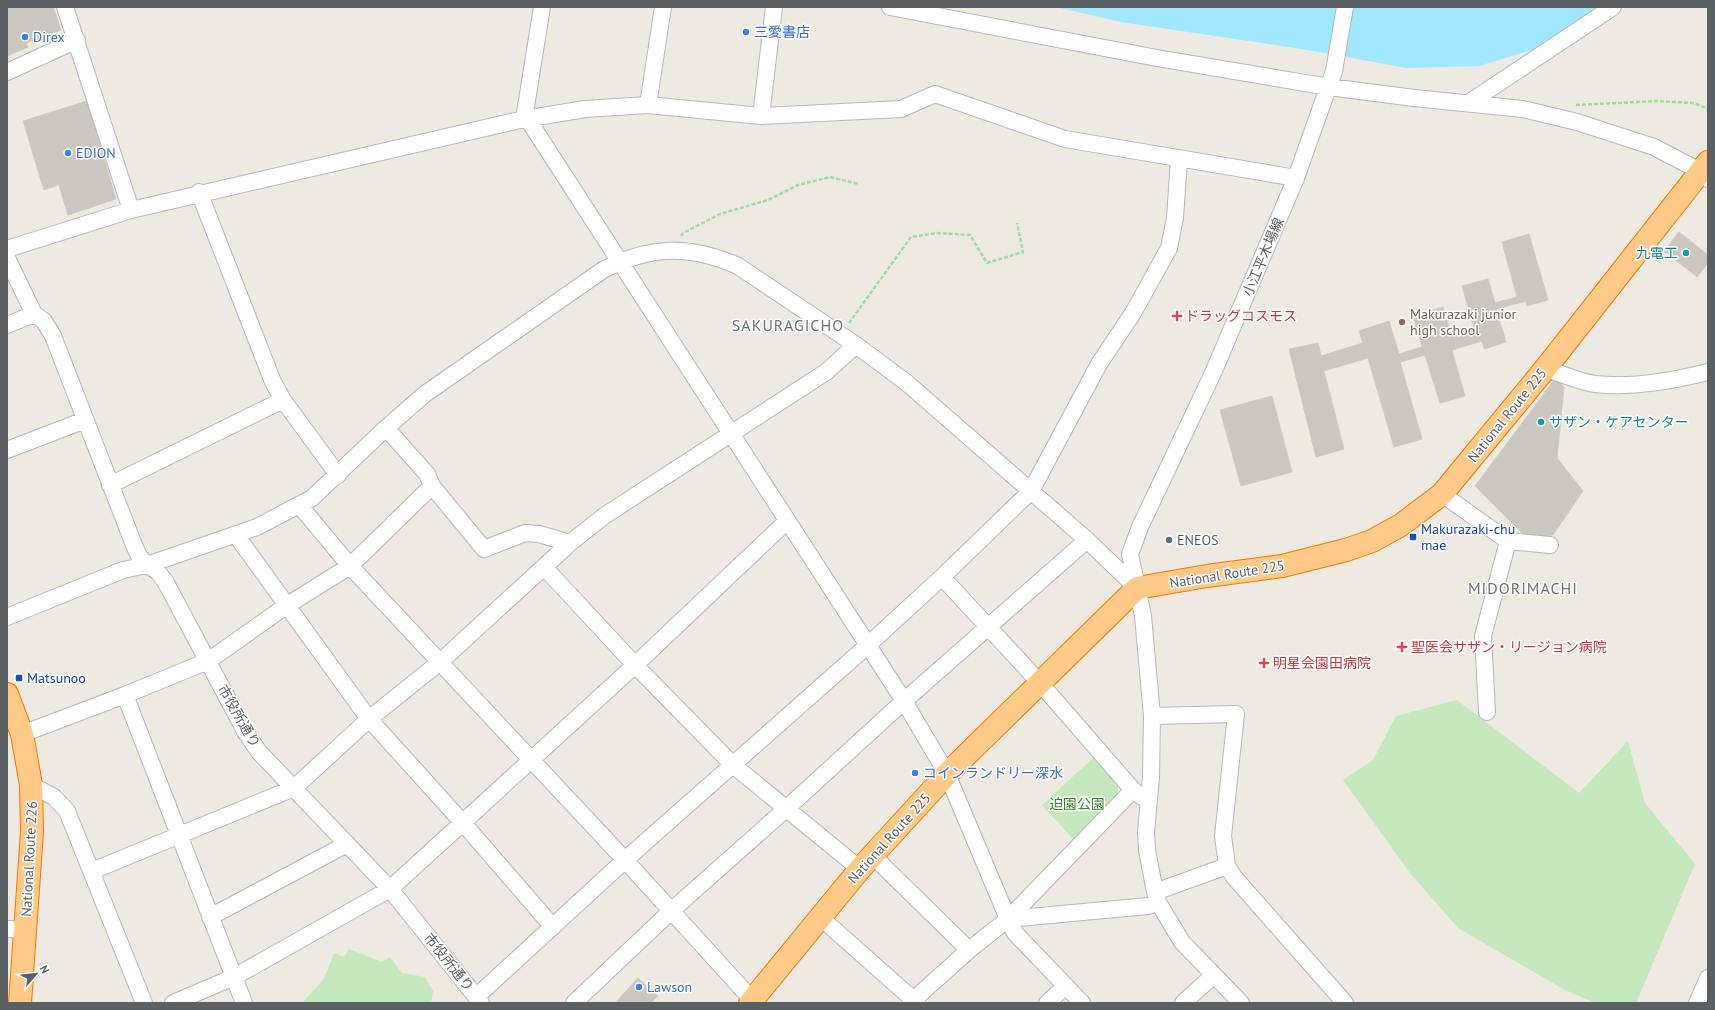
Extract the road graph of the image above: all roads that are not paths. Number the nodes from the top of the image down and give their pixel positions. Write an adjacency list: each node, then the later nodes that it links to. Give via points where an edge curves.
1 (65, 7): 8 (street)
2 (542, 7): 14 (street)
3 (663, 7): 12 (street)
4 (774, 7): 13 (street)
5 (890, 7): 10 (street, via 1157,58)
6 (1345, 7): 10 (street, 小江平木場線)
7 (1613, 7): 11 (street)
8 (77, 40): 9 (street); 19 (street)
9 (7, 72)
10 (1329, 87): 11 (street); 17 (street, 小江平木場線)
11 (1470, 102): 16 (street, via 1523,109 1577,122 1654,147)
12 (648, 105): 13 (street); 14 (street, via 585,109)
13 (761, 116): 15 (street, via 901,109 935,94 1065,139)
14 (526, 118): 18 (street); 22 (street)
15 (1178, 159): 17 (street); 36 (street, via 1175,218 1169,248 1133,313 1099,364)
16 (1705, 171): 26 (highway, National Route 225)
17 (1296, 178): 49 (street, 小江平木場線, via 1213,373 1140,527 1130,554)
18 (199, 192): 19 (street); 28 (street, via 273,382)
19 (130, 210): 20 (street)
20 (7, 249)
21 (7, 258): 23 (street, 市役所通り)
22 (620, 261): 25 (street, via 644,253 676,250 718,257 738,266); 30 (street, via 603,270 425,394); 31 (street)
23 (34, 314): 24 (street); 29 (street, 市役所通り, via 44,321 53,336)
24 (7, 324)
25 (856, 345): 31 (street, via 826,372); 36 (street, via 906,383)
26 (1545, 369): 27 (street, via 1594,384 1632,385 1671,381); 37 (highway, National Route 225)
27 (1708, 372)
28 (283, 400): 33 (street); 34 (street)
29 (85, 420): 32 (street); 34 (street, 市役所通り)
30 (386, 428): 33 (street); 35 (street, via 427,474)
31 (731, 432): 39 (street); 43 (street, via 604,516)
32 (7, 450)
33 (338, 475): 38 (street)
34 (110, 485): 45 (street, 市役所通り, via 139,556)
35 (432, 486): 43 (street, via 484,549 525,533 539,534); 46 (street)
36 (1031, 491): 41 (street); 48 (street)
37 (1442, 494): 42 (street); 49 (highway, National Route 225, via 1401,525 1372,541 1346,550 1282,566)
38 (300, 506): 40 (street); 46 (street)
39 (787, 521): 53 (street); 56 (street)
40 (236, 535): 45 (street); 50 (street)
41 (1087, 540): 49 (street); 52 (street)
42 (1508, 541): 44 (street); 61 (street, via 1483,636)
43 (570, 543): 47 (street)
44 (1550, 545)
45 (147, 565): 51 (street, via 124,570); 54 (street, 市役所通り, via 157,571 165,581)
46 (350, 566): 50 (street); 55 (street)
47 (544, 567): 55 (street); 56 (street)
48 (942, 577): 52 (street); 53 (street)
49 (1137, 588): 57 (highway, National Route 225); 62 (street, 小江平木場線, via 1143,616)
50 (286, 606): 54 (street); 63 (street)
51 (7, 617)
52 (988, 626): 57 (street); 60 (street)
53 (867, 646): 60 (street); 66 (street)
54 (208, 661): 59 (street); 69 (street, 市役所通り, via 250,739)
55 (440, 662): 63 (street); 65 (street)
56 (635, 665): 65 (street); 66 (street)
57 (1040, 683): 67 (highway, National Route 225); 70 (street)
58 (7, 694): 64 (highway, National Route 226)
59 (125, 695): 64 (street); 74 (street)
60 (904, 701): 67 (street); 72 (street)
61 (1487, 712)
62 (1152, 716): 71 (street, 小江平木場線); 78 (street, via 1236,714 1223,836)
63 (369, 719): 69 (street); 73 (street)
64 (22, 734): 68 (highway, National Route 226)
65 (531, 759): 73 (street); 76 (street)
66 (733, 765): 72 (street); 76 (street)
67 (947, 774): 77 (highway, National Route 225); 85 (street)
68 (31, 785): 79 (street, via 54,797 67,811); 87 (highway, National Route 226, via 32,832)
69 (294, 788): 74 (street); 75 (street, 市役所通り)
70 (1133, 790): 71 (street); 85 (street)
71 (1148, 802): 81 (street, 小江平木場線, via 1147,850)
72 (787, 808): 77 (street); 82 (street)
73 (463, 823): 80 (street); 86 (street)
74 (180, 836): 79 (street); 83 (street)
75 (347, 844): 80 (street, 市役所通り); 83 (street)
76 (625, 860): 82 (street); 86 (street)
77 (866, 862): 84 (highway, National Route 225); 88 (street)
78 (1227, 866): 81 (street); 105 (street)
79 (92, 871): 98 (street)
80 (390, 889): 90 (street); 93 (street, 市役所通り)
81 (1157, 897): 85 (street, via 1148,906); 89 (street, via 1182,942)
82 (672, 911): 94 (street); 95 (street)
83 (210, 916): 90 (street)
84 (820, 917): 95 (highway, National Route 225); 96 (street)
85 (1008, 919): 88 (street); 92 (street, via 1015,933)
86 (553, 927): 93 (street)
87 (16, 929): 97 (highway, National Route 226)
88 (969, 950): 96 (street)
89 (1214, 975): 103 (street); 104 (street)
90 (234, 977): 99 (street); 100 (street)
91 (1708, 978): 106 (street)
92 (1066, 986): 101 (street); 102 (street)
93 (479, 999)
94 (579, 1001)
95 (752, 1002)
96 (913, 1002)
97 (20, 1003)
98 (144, 1003)
99 (173, 1003)
100 (244, 1003)
101 (1047, 1003)
102 (1082, 1003)
103 (1183, 1003)
104 (1241, 1003)
105 (1346, 1003)
106 (1697, 1003)

